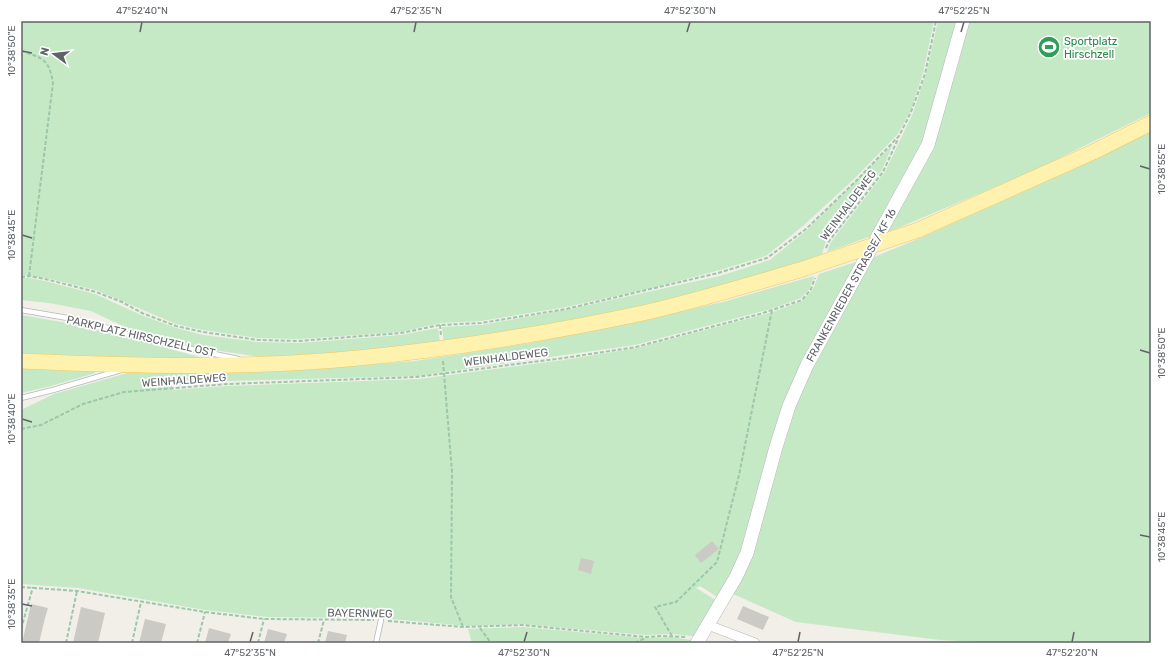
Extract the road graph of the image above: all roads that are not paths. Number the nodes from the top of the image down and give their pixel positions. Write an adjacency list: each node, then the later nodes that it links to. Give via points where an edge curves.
1 (963, 21): 9 (street, FRANKENRIEDER STRASSE/ KF 16, via 928,145 806,365 789,406 746,553 736,577)
2 (1151, 122): 5 (main road, bridge, via 1093,152 918,230 722,293 644,313 443,349)
3 (21, 310): 5 (lane, PARKPLATZ HIRSCHZELL OST, via 85,321 140,338)
4 (21, 360): 6 (main road)
5 (261, 364): 6 (main road)
6 (140, 365): 7 (lane)
7 (21, 398)
8 (381, 620): 11 (lane)
9 (708, 625): 10 (street, FRANKENRIEDER STRASSE/ KF 16); 12 (street)
10 (698, 641)
11 (376, 643)
12 (755, 643)

